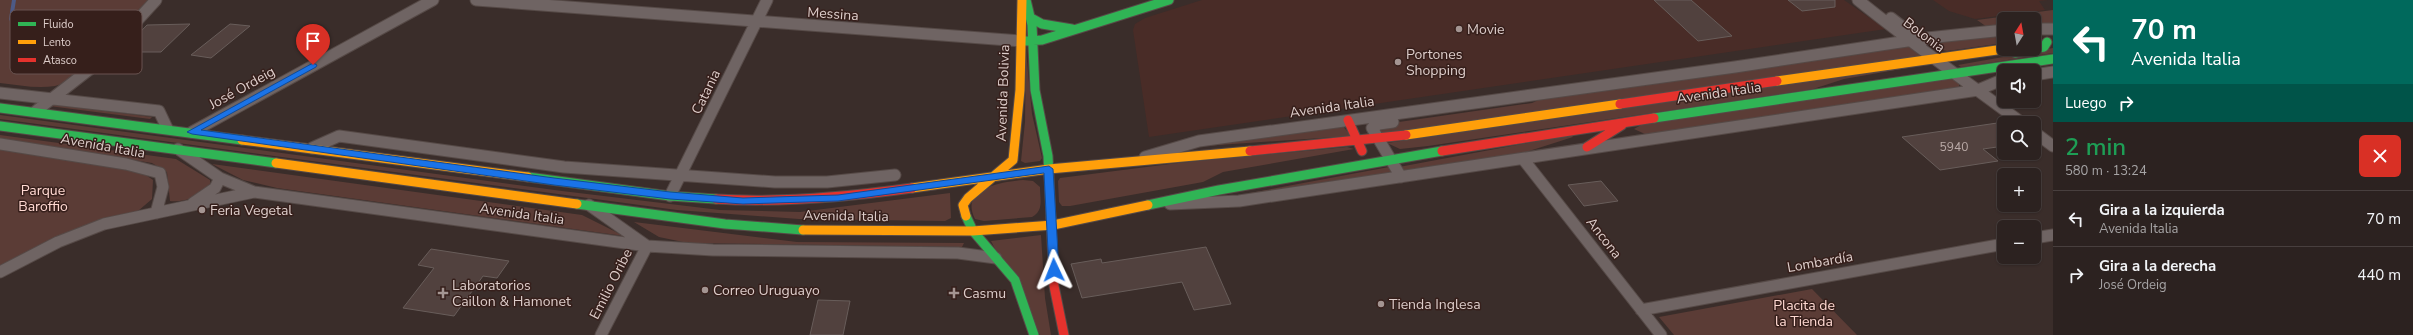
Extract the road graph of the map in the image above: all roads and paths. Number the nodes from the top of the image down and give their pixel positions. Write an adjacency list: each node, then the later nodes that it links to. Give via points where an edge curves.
1 (156, 0): 10 (street)
2 (433, 0): 42 (street, José Ordeig)
3 (476, 0): 12 (street, Messina)
4 (767, 0): 12 (street, Catania)
5 (1022, 0): 18 (main road, Avenida Bolivia)
6 (1026, 0): 11 (main road, Avenida Bolivia)
7 (1169, 0): 13 (main road)
8 (1858, 0): 20 (street, Bolonia)
9 (1864, 0): 17 (street, Bolonia)
10 (142, 15)
11 (1031, 18): 13 (main road, via 1057,27); 19 (main road, Avenida Bolivia)
12 (755, 22): 18 (street, Messina); 56 (street, Catania)
13 (1077, 29): 19 (main road)
14 (2041, 29): 15 (street)
15 (2053, 29)
16 (1997, 31): 17 (street, Avenida Italia)
17 (1919, 39): 20 (street, Avenida Italia); 24 (street, Bolonia)
18 (1020, 41): 19 (main road); 58 (main road, Avenida Bolivia, via 1020,90 1015,150 1013,160)
19 (1033, 41): 55 (main road, Avenida Bolivia, via 1035,90)
20 (1908, 41): 24 (street, Bolonia); 33 (street, Avenida Italia)
21 (2050, 42): 27 (main road, via 2032,51 1958,61 1955,64)
22 (1997, 50): 24 (main road, Avenida Italia)
23 (2053, 59): 27 (main road, Avenida Italia)
24 (1940, 62): 27 (street, Bolonia); 31 (main road, via 1857,82); 44 (main road, Avenida Italia)
25 (2053, 72): 28 (street)
26 (84, 74): 34 (street)
27 (1956, 74): 30 (street, Bolonia); 31 (main road, Avenida Italia)
28 (2041, 74)
29 (1997, 80): 30 (street, Avenida Italia)
30 (1978, 90): 37 (street, Bolonia); 50 (street, Avenida Italia)
31 (1833, 92): 39 (main road, Avenida Italia)
32 (0, 93): 34 (street)
33 (1536, 94): 38 (street, Avenida Italia); 44 (street, Avenida Italia, via 1529,99 1492,107 1379,124 1372,128)
34 (53, 99): 36 (street); 41 (street, via 159,111)
35 (0, 108): 36 (main road, Avenida Italia)
36 (36, 112): 41 (main road, Avenida Italia)
37 (2013, 116)
38 (1348, 120): 45 (main road); 54 (street, Avenida Italia, via 1199,141)
39 (1627, 122): 50 (main road); 52 (main road, Avenida Italia)
40 (0, 126): 48 (main road, Avenida Italia)
41 (167, 128): 42 (main road, Avenida Italia)
42 (192, 132): 49 (main road, Avenida Italia)
43 (2041, 137): 47 (street)
44 (1377, 138): 45 (main road, Avenida Italia); 52 (street)
45 (1358, 141): 51 (main road, via 1362,152); 54 (main road, Avenida Italia)
46 (0, 144): 68 (street, Avenida Italia, via 132,165 160,173 163,187)
47 (2053, 146)
48 (178, 148): 60 (street, Avenida Italia); 65 (main road, Avenida Italia)
49 (312, 148): 56 (street, via 339,136 564,167); 64 (main road, Avenida Italia)
50 (1587, 148): 53 (street, Avenida Italia)
51 (1352, 156)
52 (1390, 159): 59 (street); 62 (main road, Avenida Italia)
53 (1523, 159): 59 (street, Avenida Italia); 77 (street, Ancona)
54 (1135, 160): 55 (main road, Avenida Italia)
55 (1049, 169): 58 (main road, Avenida Italia); 69 (main road, Avenida Bolivia)
56 (680, 175): 57 (street, via 775,182 834,182); 64 (street, Catania)
57 (895, 175)
58 (997, 175): 64 (main road, Avenida Italia, via 838,198 743,201); 70 (main road, Avenida Bolivia, via 971,192 965,200 964,212)
59 (1401, 177): 66 (street, Avenida Italia, via 1239,201)
60 (220, 178): 63 (street, Avenida Italia); 67 (street, via 215,188 204,197)
61 (1234, 178): 62 (main road)
62 (1218, 190): 66 (main road, Avenida Italia)
63 (254, 192): 67 (street); 74 (street, Avenida Italia)
64 (670, 196)
65 (589, 204): 70 (main road, Avenida Italia, via 756,227 820,231); 74 (street, Emilio Oribe)
66 (1155, 204): 69 (main road, Avenida Italia)
67 (179, 207): 68 (street)
68 (156, 213): 76 (street, via 120,220 67,238)
69 (1053, 225): 70 (main road, Avenida Italia); 80 (main road, Avenida Bolivia, via 1054,286)
70 (973, 231): 75 (main road, Avenida Bolivia)
71 (2053, 235): 72 (street)
72 (2041, 237)
73 (1997, 245): 77 (street, Lombardía)
74 (647, 246): 75 (street, Avenida Italia, via 713,250 958,253); 78 (street, Emilio Oribe)
75 (996, 258): 79 (main road, Avenida Bolivia, via 1019,287)
76 (0, 272)
77 (1641, 310): 81 (street, Ancona)
78 (601, 335)
79 (1034, 335)
80 (1064, 335)
81 (1661, 335)

